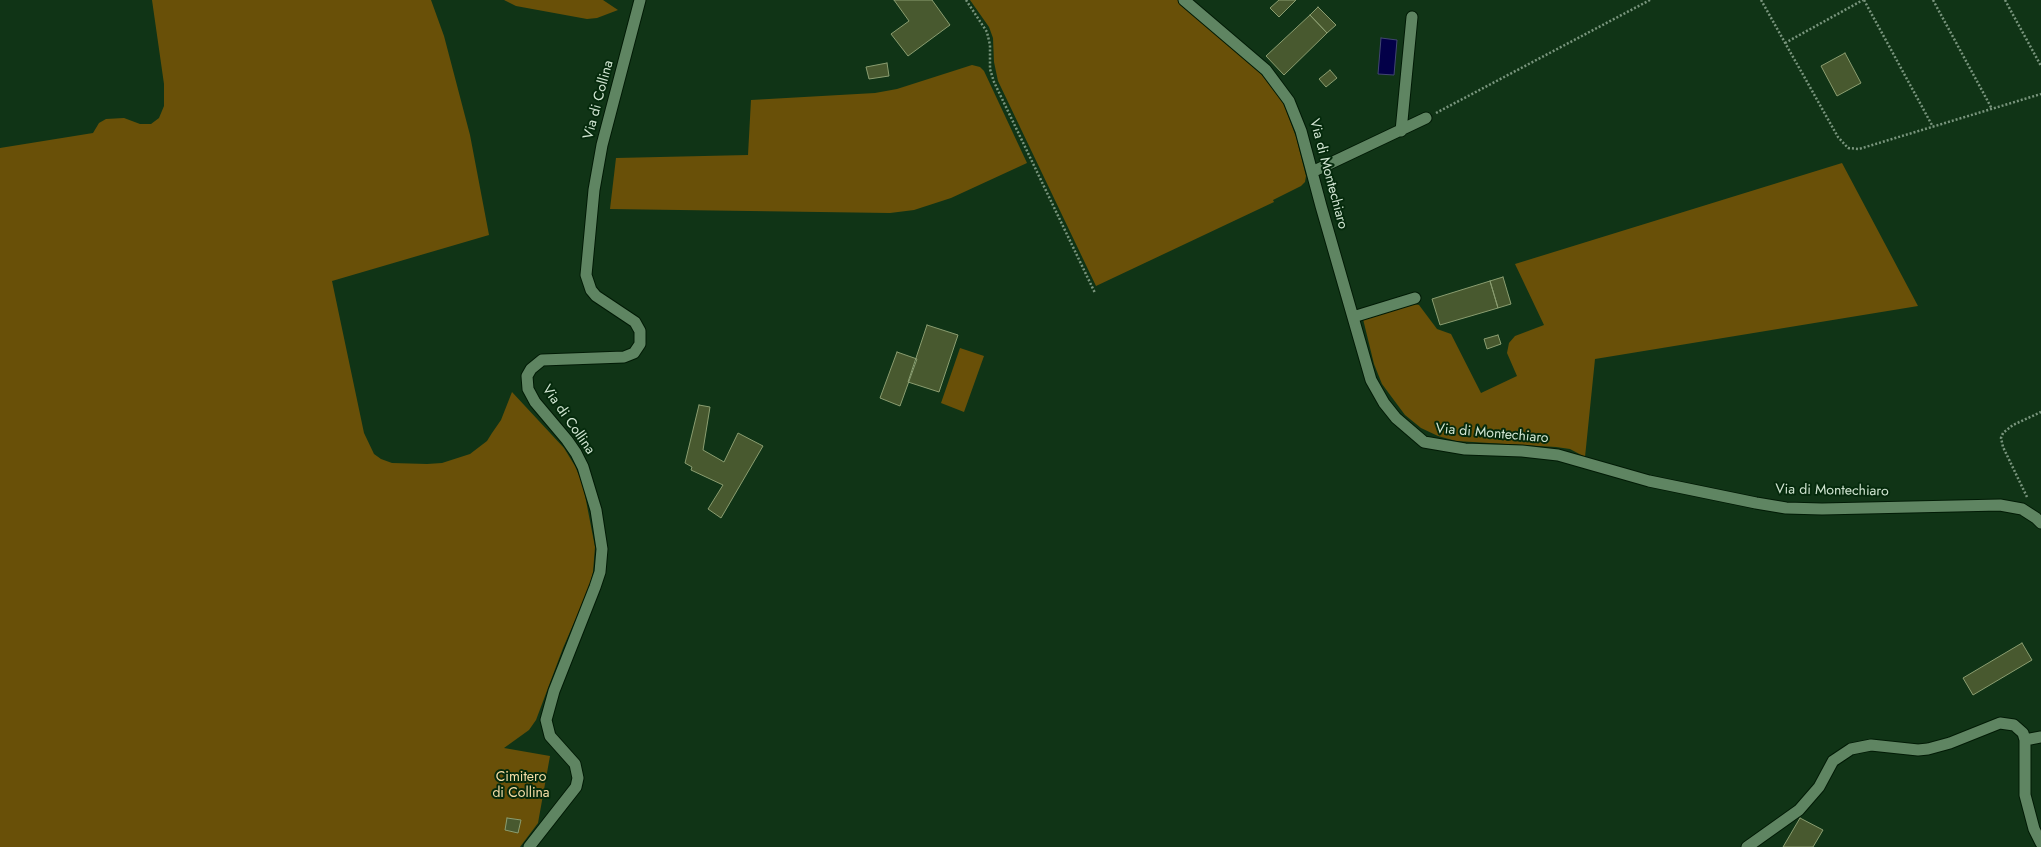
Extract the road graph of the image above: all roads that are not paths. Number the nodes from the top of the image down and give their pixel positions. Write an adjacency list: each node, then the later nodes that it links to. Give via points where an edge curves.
1 (640, 0): 13 (street, Via di Collina, via 602,146 594,190 586,275 591,290 601,302 630,318 638,327 640,344 634,353 624,357 542,360 527,376 528,389 535,402 567,440 583,467 596,510 602,549 596,587 554,691 546,720 550,736 575,764 578,778 576,787)
2 (1184, 0): 6 (street, Via di Montechiaro, via 1266,70 1282,90 1298,122)
3 (1412, 16): 5 (street)
4 (1426, 118): 5 (street)
5 (1401, 131): 6 (street)
6 (1312, 172): 8 (street, Via di Montechiaro)
7 (1415, 298): 8 (street)
8 (1353, 317): 9 (street, Via di Montechiaro, via 1376,391 1404,426 1416,437 1431,445 1558,455 1649,481 1786,508 2000,505 2022,509)
9 (2039, 520)
10 (2041, 737): 11 (street)
11 (2025, 740): 12 (street, via 2025,795 2034,829); 14 (street, via 2023,733 2014,725 2000,723 1928,749 1871,745 1850,749 1834,761 1819,787 1799,810)
12 (2041, 843)
13 (530, 847)
14 (1747, 847)

